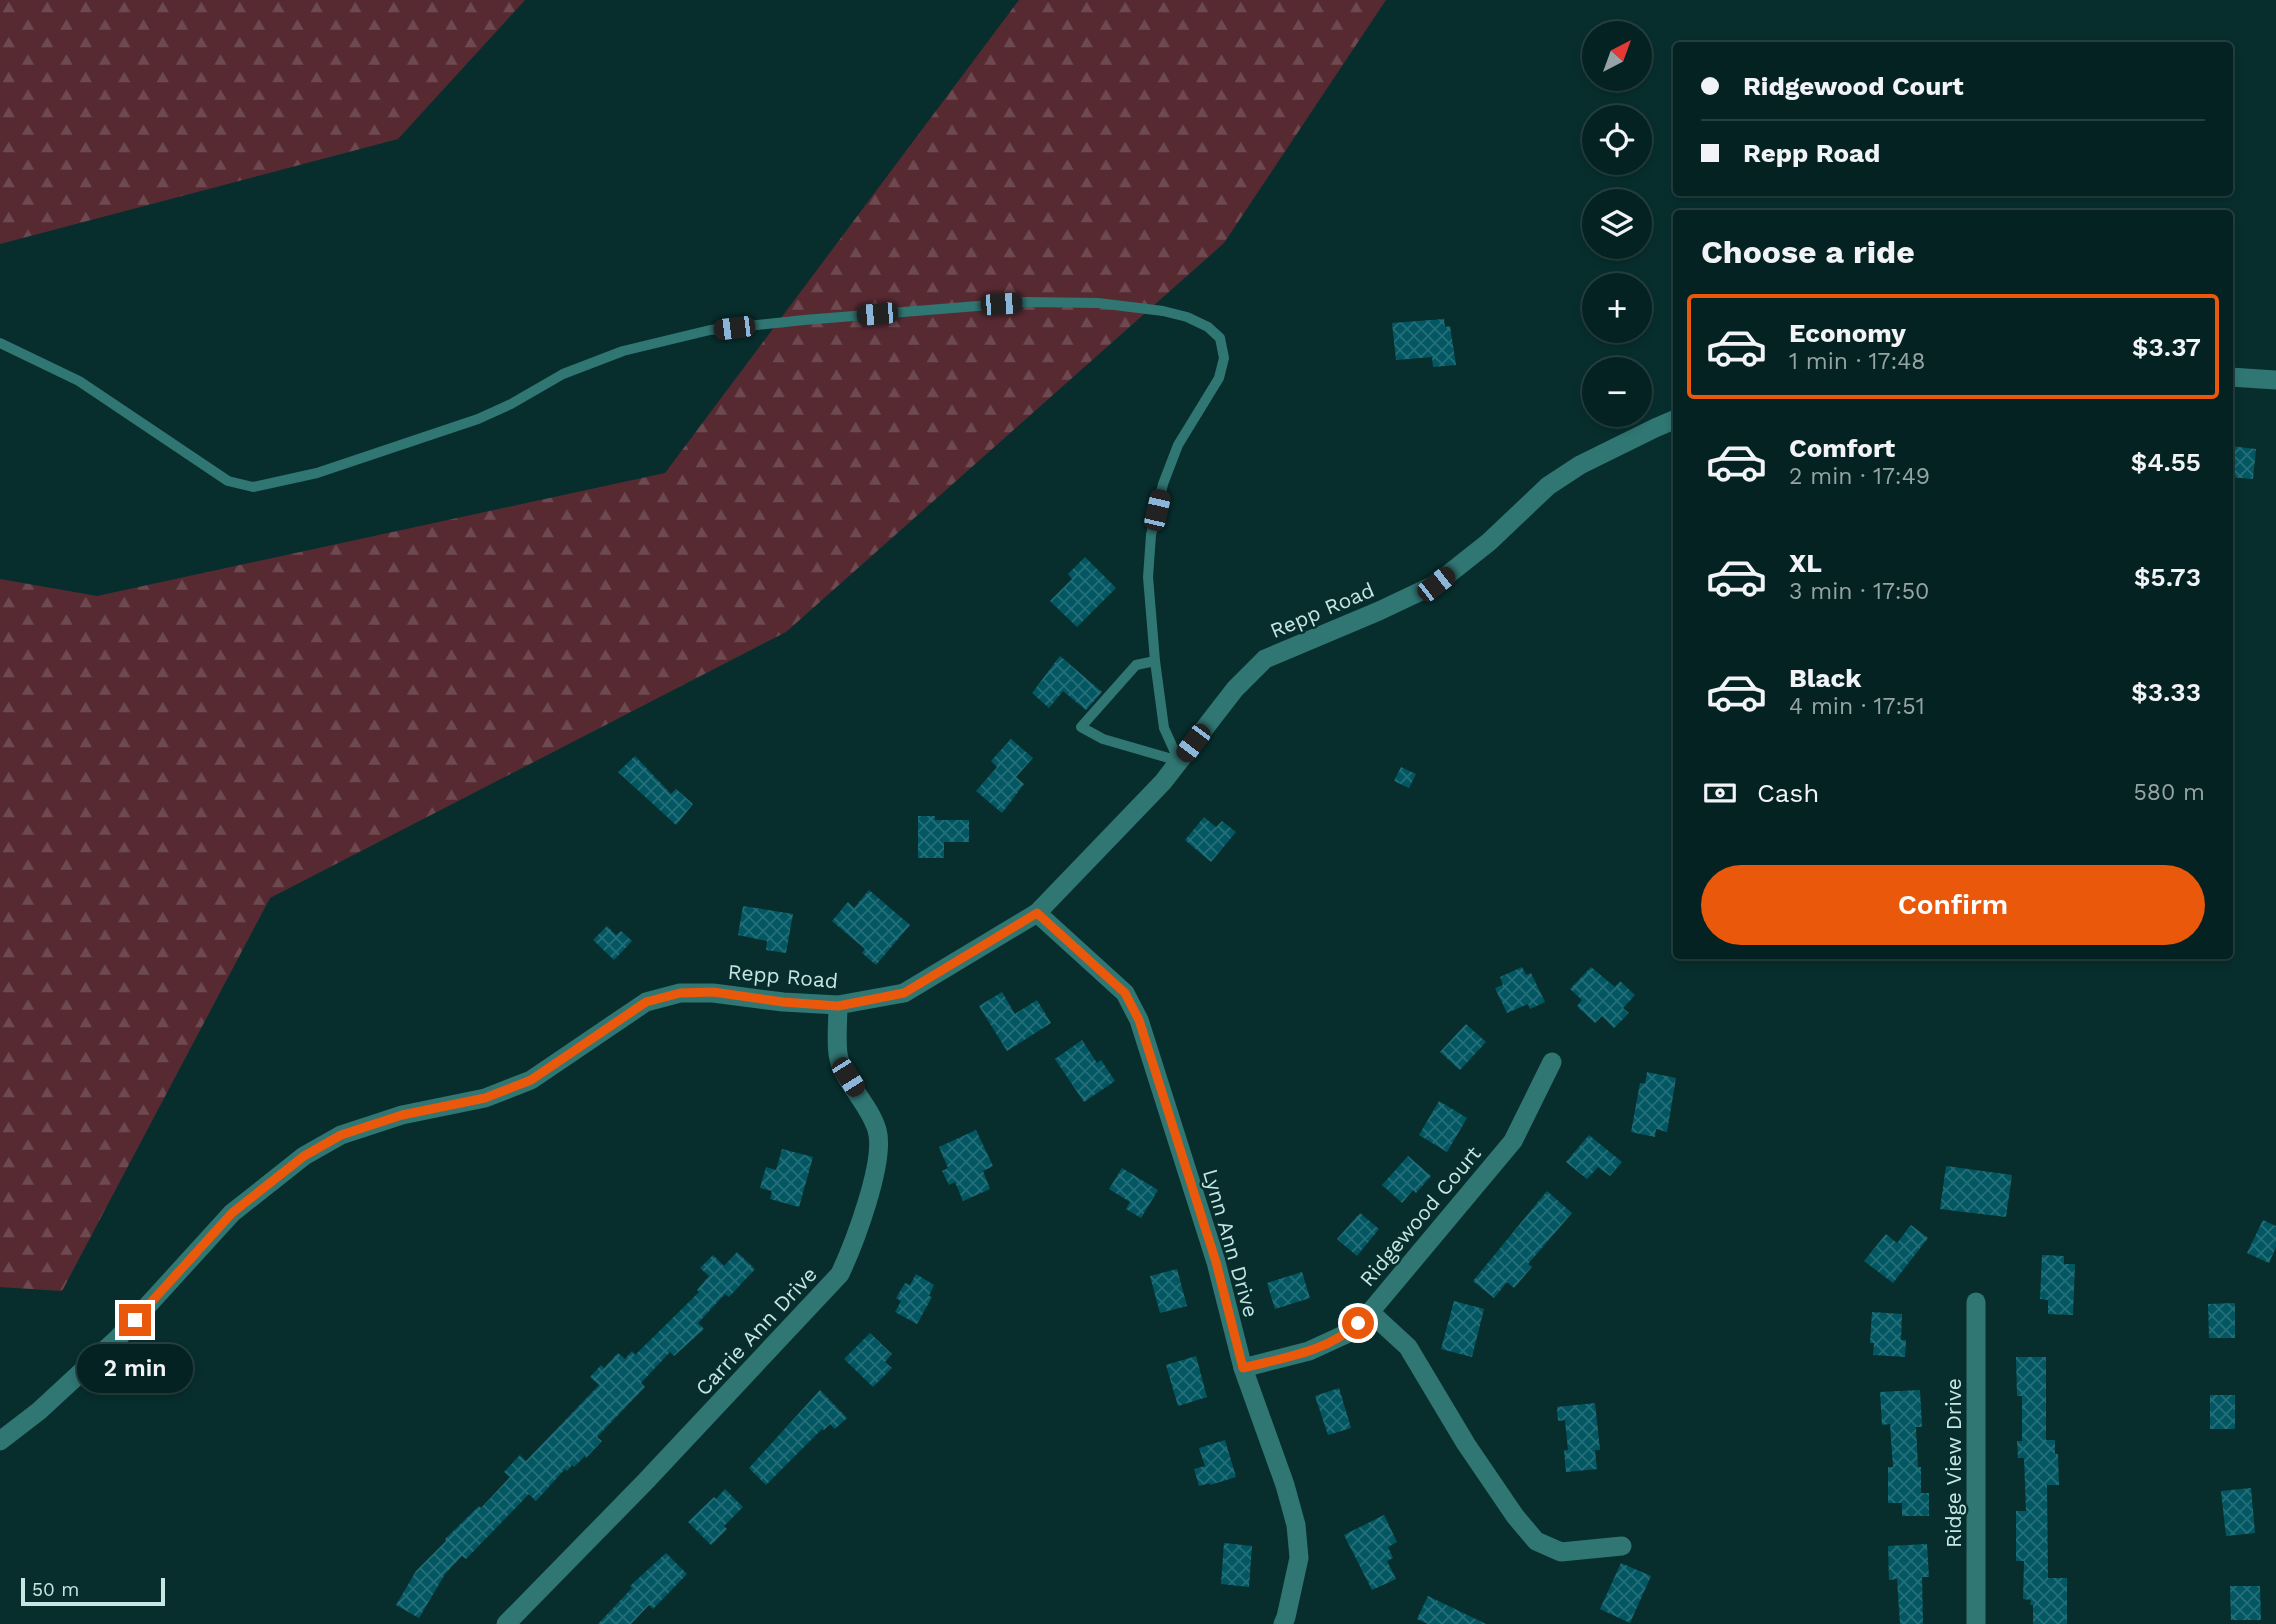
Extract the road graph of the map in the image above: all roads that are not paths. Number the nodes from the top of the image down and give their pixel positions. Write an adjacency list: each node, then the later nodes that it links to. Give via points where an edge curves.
1 (0, 343): 5 (lane, via 79,381 228,481 253,487 317,473 478,419 563,374 623,351 710,330 1026,302 1098,303 1187,317 1220,338 1224,358 1219,377 1178,445 1160,496 1148,577)
2 (2233, 377): 3 (street)
3 (2276, 380)
4 (1673, 420): 6 (street, Repp Road, via 1559,479 1436,584 1265,659 1235,689)
5 (1155, 661): 6 (lane, via 1164,728); 6 (lane, via 1136,665 1081,727 1103,739)
6 (1180, 761): 7 (street, Repp Road)
7 (1037, 913): 8 (street, Repp Road, via 904,993); 12 (street, Lynn Ann Drive, via 1125,993 1139,1020 1216,1262)
8 (838, 1006): 13 (street, Repp Road, via 713,992 680,993 646,1002 531,1080 485,1098 402,1115 341,1135 304,1156 232,1213 118,1338); 16 (street, Carrie Ann Drive, via 838,1055 877,1131 877,1156 865,1211 840,1274)
9 (1552, 1062): 11 (street, Ridgewood Court, via 1513,1141)
10 (1976, 1303): 17 (street, Ridge View Drive)
11 (1370, 1312): 12 (street, Ridgewood Court, via 1346,1335 1309,1352); 14 (street, via 1408,1347 1465,1444 1536,1541 1561,1552)
12 (1243, 1368): 15 (street, Lynn Ann Drive, via 1296,1525 1298,1558)
13 (0, 1441)
14 (1622, 1546)
15 (1290, 1622)
16 (506, 1624)
17 (1976, 1624)

